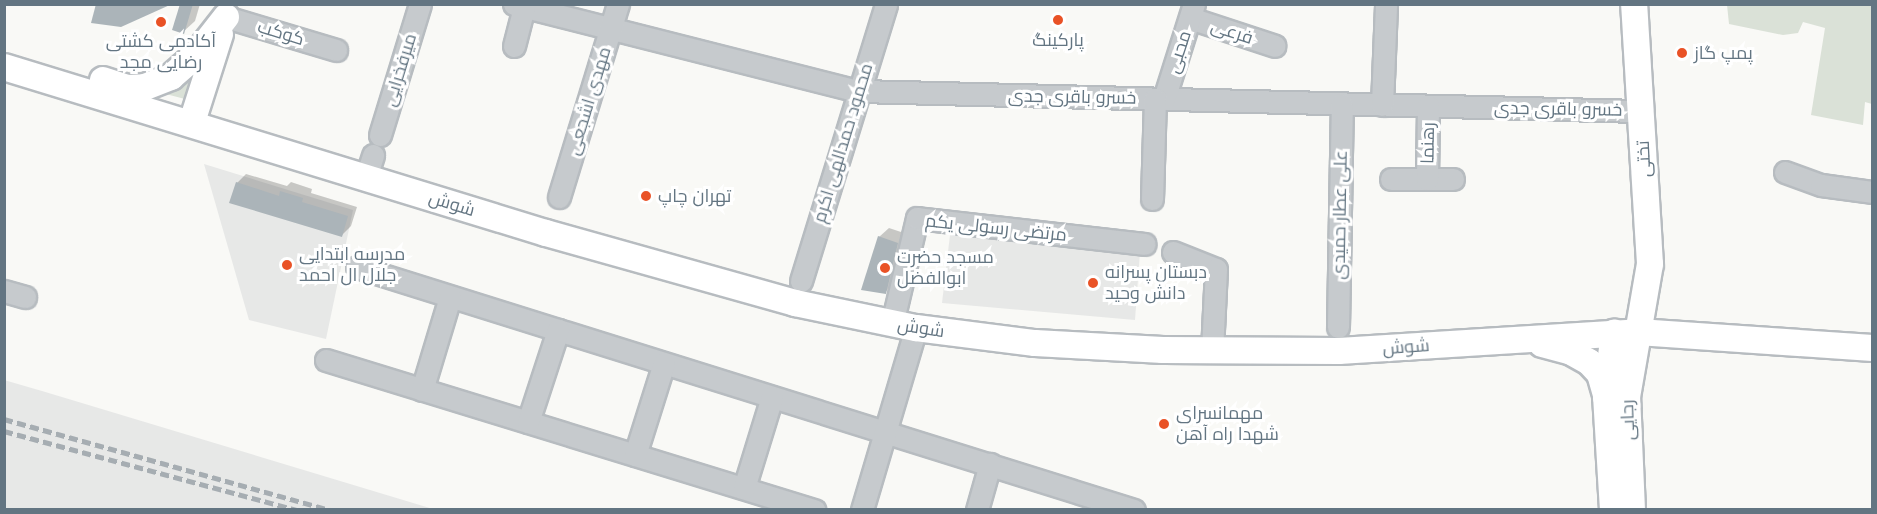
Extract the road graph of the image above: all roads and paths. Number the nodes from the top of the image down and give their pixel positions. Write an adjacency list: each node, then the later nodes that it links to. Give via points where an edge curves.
1 (420, 4): 22 (street, میرفخرایی)
2 (618, 4): 9 (street, مهدی اشجعی)
3 (1386, 4): 18 (street)
4 (1634, 4): 20 (main road, تختی)
5 (882, 5): 15 (street, محمود حمدالهی اکرم)
6 (519, 6): 9 (street, خسرو باقری جدی); 10 (street)
7 (228, 11): 12 (street, کوکب); 13 (main road, via 197,54 171,77 145,87 128,88); 21 (main road)
8 (1192, 11): 11 (street, فرعی); 16 (street, محبی)
9 (611, 29): 15 (street, خسرو باقری جدی); 28 (street, مهدی اشجعی)
10 (513, 46)
11 (1275, 46)
12 (336, 50)
13 (4, 52)
14 (4, 67): 21 (main road, شوش)
15 (859, 92): 16 (street, خسرو باقری جدی); 33 (street, محمود حمدالهی اکرم)
16 (1160, 99): 17 (street, خسرو باقری جدی); 29 (street, محبی)
17 (1342, 104): 18 (street, خسرو باقری جدی); 39 (street, علی عطار حمیدی)
18 (1382, 105): 19 (street, خسرو باقری جدی)
19 (1428, 106): 20 (street, خسرو باقری جدی); 25 (street, رهنما)
20 (1641, 111): 38 (main road, تختی, via 1650,264)
21 (192, 122): 22 (main road, شوش)
22 (373, 156): 37 (main road, شوش, via 546,234 795,303)
23 (1785, 172): 27 (street, via 1821,185)
24 (1391, 179): 25 (street)
25 (1427, 179): 26 (street)
26 (1453, 179)
27 (1872, 192)
28 (559, 197)
29 (1152, 199)
30 (1145, 244): 37 (street, مرتضی رسولی یکم, via 917,218)
31 (1173, 252): 43 (street, via 1216,269)
32 (357, 267): 36 (street)
33 (801, 281)
34 (4, 291): 35 (street)
35 (25, 297)
36 (450, 297): 40 (street); 47 (street)
37 (904, 326): 43 (main road, شوش, via 1035,343); 51 (street)
38 (1632, 326): 41 (main road, شوش); 42 (main road, شوش); 46 (main road, تختی)
39 (1338, 327)
40 (558, 330): 45 (street); 50 (street)
41 (1524, 340): 43 (main road, شوش, via 1339,351); 49 (main road, via 1571,352 1589,362 1600,374)
42 (1872, 348)
43 (1212, 351)
44 (326, 360): 47 (street)
45 (664, 363): 48 (street); 52 (street)
46 (1620, 367): 49 (main road); 60 (main road, رجایی, via 1627,397)
47 (422, 390): 50 (street)
48 (772, 397): 51 (street); 54 (street)
49 (1606, 397): 59 (main road, رجایی)
50 (528, 422): 52 (street)
51 (887, 432): 53 (street); 57 (street)
52 (635, 455): 54 (street)
53 (990, 464): 55 (street); 58 (street)
54 (744, 488): 56 (street)
55 (1123, 508)
56 (814, 510)
57 (862, 510)
58 (977, 510)
59 (1613, 510)
60 (1632, 510)

